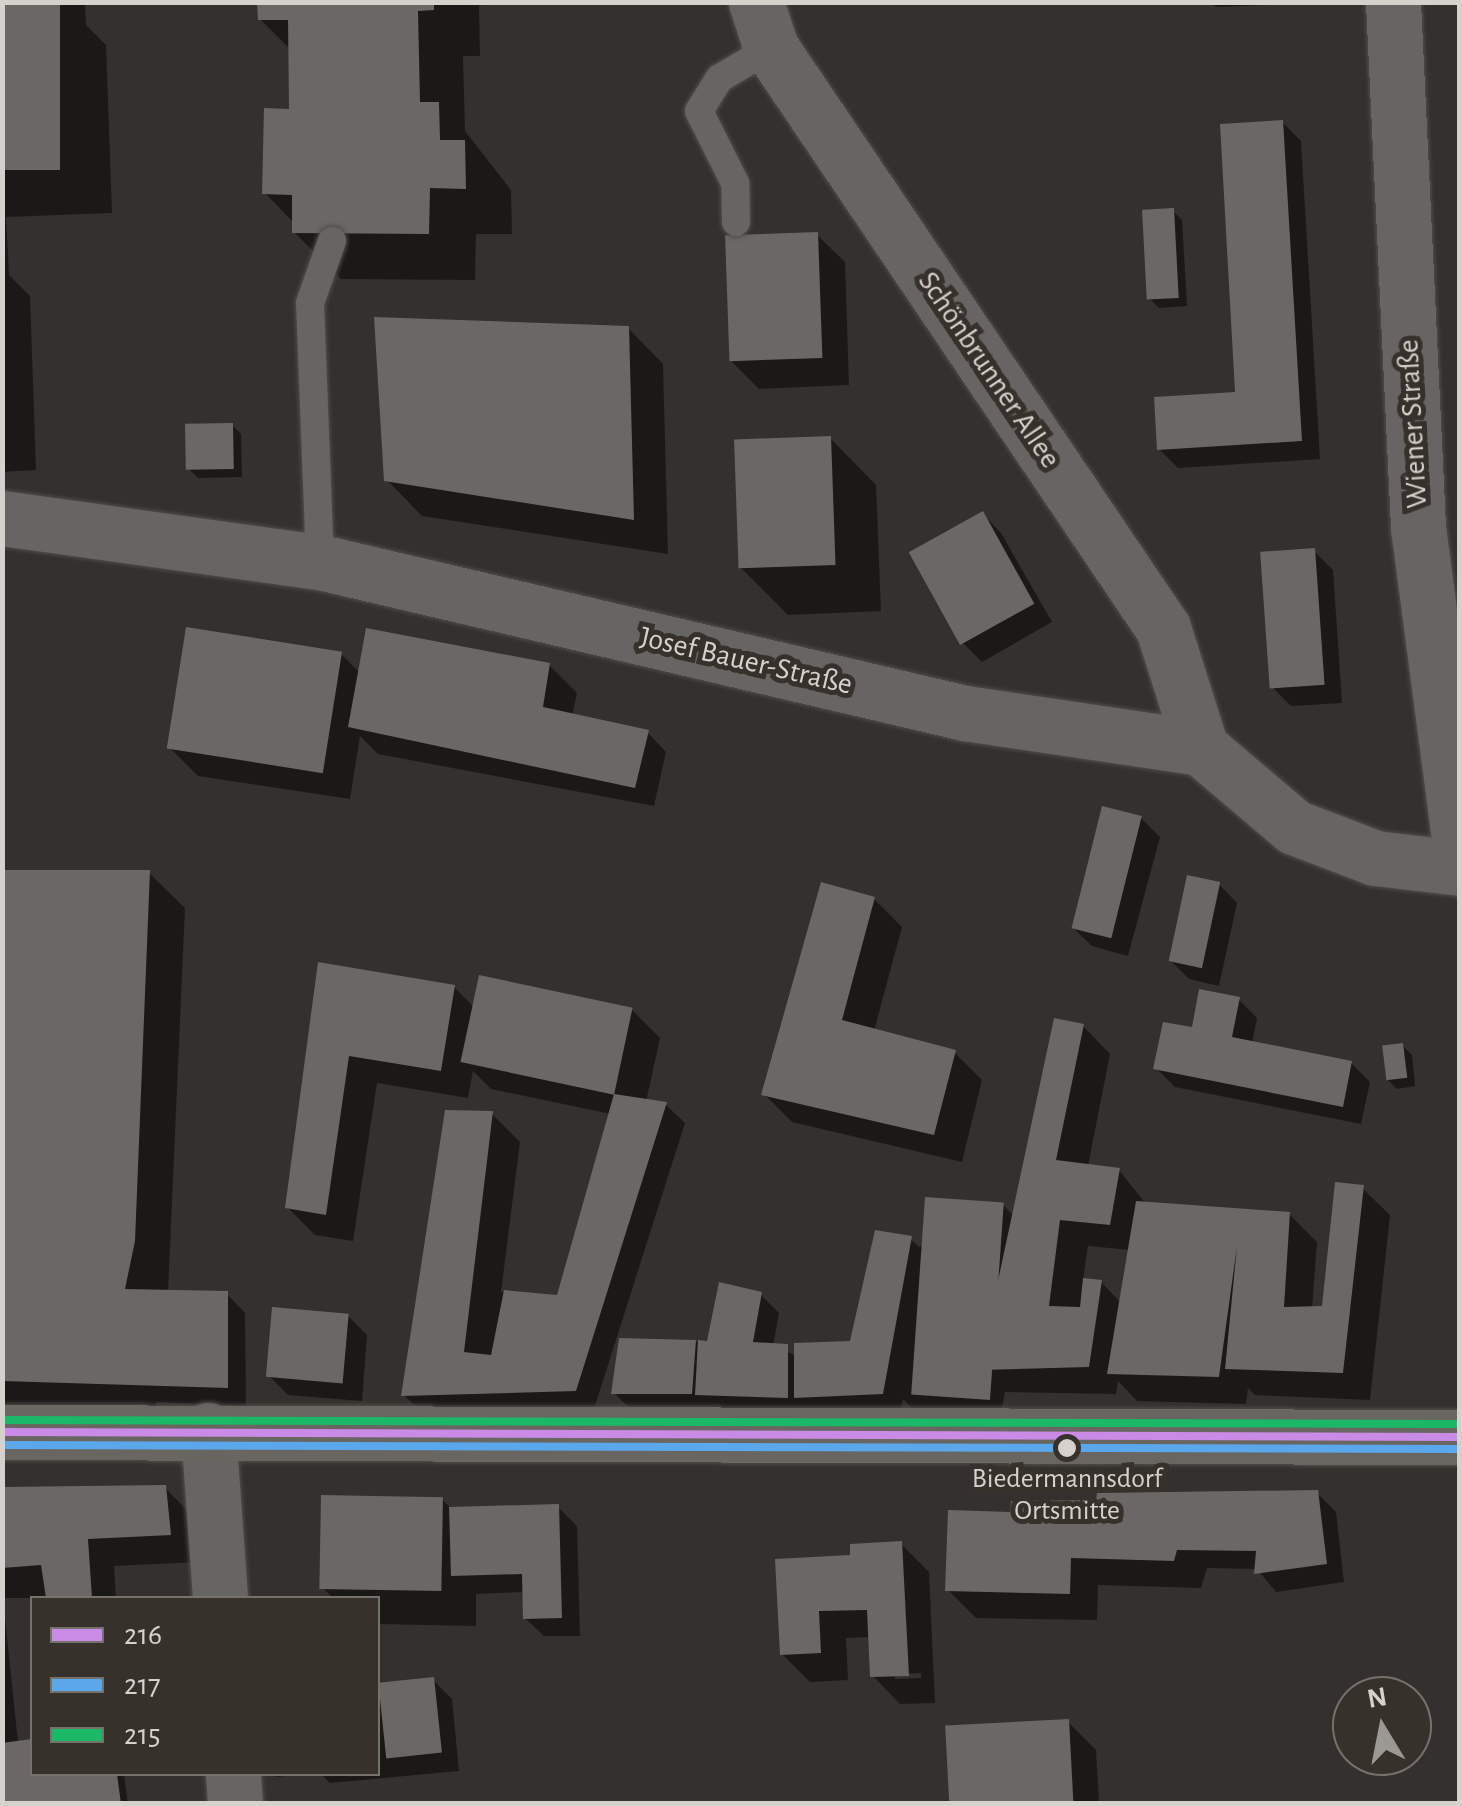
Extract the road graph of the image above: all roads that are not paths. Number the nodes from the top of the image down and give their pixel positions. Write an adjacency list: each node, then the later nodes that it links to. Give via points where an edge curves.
1 (1393, 2): 7 (street, Wiener Straße, via 1418,527)
2 (763, 25): 3 (lane, via 700,111 735,183); 8 (street, Schönbrunner Allee, via 1163,628)
3 (736, 222)
4 (332, 241): 6 (lane, via 310,303)
5 (2, 518): 6 (street, Josef Bauer-Straße)
6 (320, 562): 8 (street, Josef Bauer-Straße, via 965,713)
7 (1448, 669): 9 (street, Wiener Straße)
8 (1202, 748): 10 (street, via 1294,827 1376,858)
9 (1460, 844)
10 (1460, 868)
11 (208, 1430): 12 (street); 13 (street); 14 (street)
12 (2, 1432)
13 (1460, 1437)
14 (220, 1596)
15 (233, 1776): 16 (street)
16 (235, 1804)

